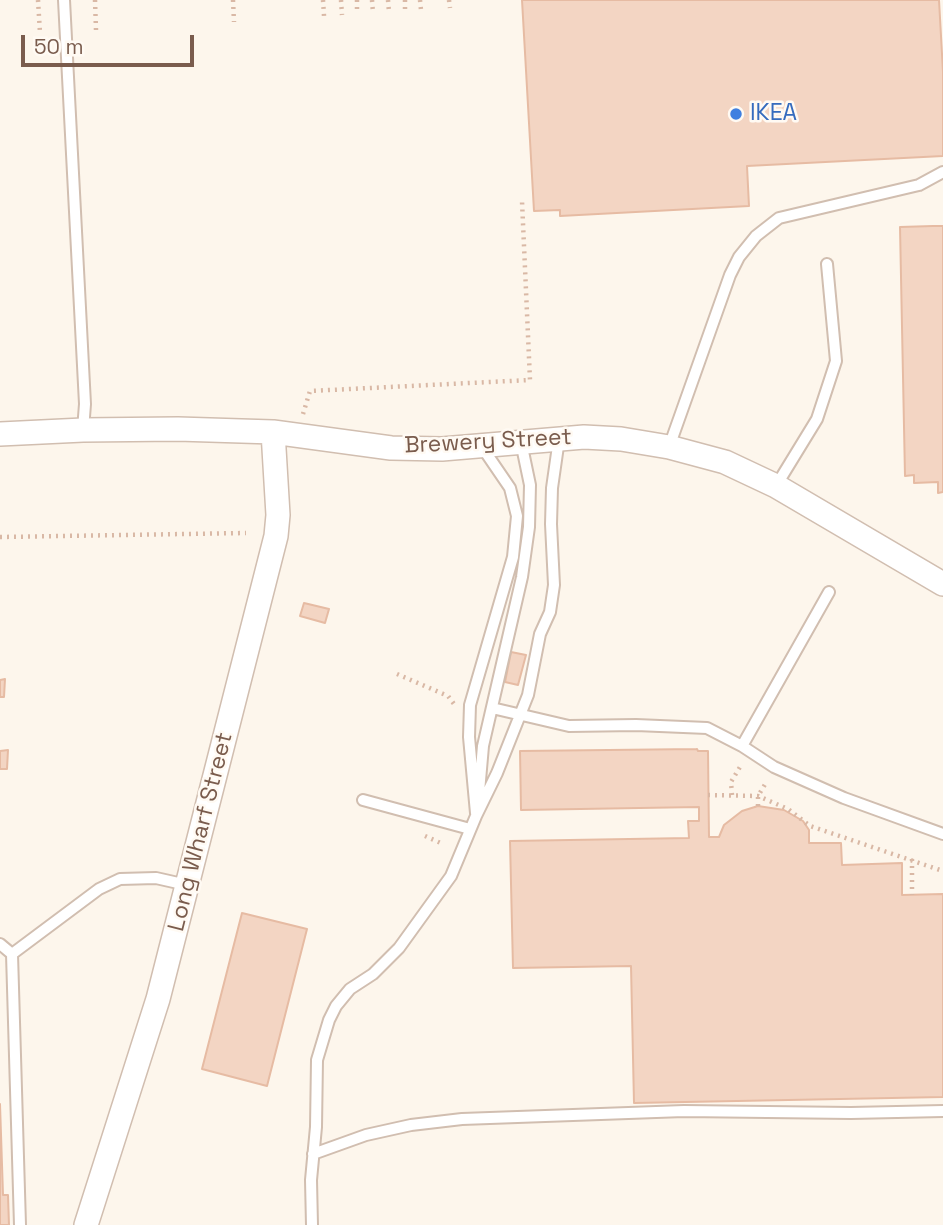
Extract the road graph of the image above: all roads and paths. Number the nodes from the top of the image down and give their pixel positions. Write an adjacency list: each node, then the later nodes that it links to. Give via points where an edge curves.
1 (38, 0): 23 (path)
2 (64, 0): 28 (lane)
3 (95, 0): 22 (path)
4 (233, 0): 21 (path)
5 (323, 0): 20 (path)
6 (341, 0): 19 (path)
7 (357, 0): 18 (path)
8 (372, 0): 17 (path)
9 (388, 0): 16 (path)
10 (405, 0): 15 (path)
11 (420, 0): 14 (path)
12 (449, 0): 13 (path)
13 (450, 8)
14 (421, 10)
15 (405, 11)
16 (389, 12)
17 (373, 13)
18 (357, 14)
19 (342, 15)
20 (324, 16)
21 (234, 22)
22 (96, 30)
23 (40, 33)
24 (943, 172): 34 (lane, via 919,186 779,218 755,236 730,275)
25 (523, 201): 27 (path, via 530,380 310,391)
26 (827, 264): 35 (lane, via 836,361 817,419)
27 (303, 414)
28 (83, 430): 29 (street, Brewery Street); 30 (street, Brewery Street)
29 (273, 432): 33 (street, Brewery Street, via 391,448); 59 (street, Long Wharf Street, via 276,536)
30 (0, 434)
31 (559, 439): 32 (street, Brewery Street); 34 (street, Brewery Street, via 621,439); 43 (lane, via 551,512 554,585)
32 (521, 442): 33 (street, Brewery Street); 41 (lane, via 530,485 529,527)
33 (482, 447): 54 (lane, via 510,488 517,516 513,557 470,705)
34 (669, 447): 35 (street, Brewery Street, via 725,462)
35 (776, 486): 38 (street, Brewery Street)
36 (246, 533): 37 (path)
37 (0, 537)
38 (943, 584)
39 (829, 592): 44 (lane)
40 (397, 674): 42 (path, via 448,695)
41 (492, 708): 43 (lane); 54 (lane)
42 (461, 713)
43 (520, 716): 44 (lane, via 569,726 707,728); 54 (lane)
44 (742, 746): 56 (lane, via 774,767 844,798)
45 (749, 771): 49 (path, via 739,766 731,782)
46 (758, 776): 47 (path)
47 (767, 781): 48 (path); 51 (path)
48 (775, 786)
49 (732, 795): 50 (path); 51 (path)
50 (708, 796)
51 (758, 796): 53 (path); 57 (path, via 788,809 810,826)
52 (363, 800): 55 (lane)
53 (758, 806)
54 (476, 816): 55 (lane)
55 (470, 829): 64 (lane, via 451,876 422,919 373,974 350,989 329,1020 317,1060)
56 (943, 834)
57 (912, 859): 58 (path); 60 (path)
58 (943, 871)
59 (187, 885): 62 (lane, via 156,878 120,879 99,889); 66 (street, Long Wharf Street, via 158,999)
60 (912, 895)
61 (0, 944): 62 (lane)
62 (12, 954): 65 (lane)
63 (943, 1111): 64 (lane, via 684,1111 462,1119 366,1135)
64 (313, 1154): 67 (lane)
65 (20, 1225)
66 (86, 1225)
67 (312, 1225)

